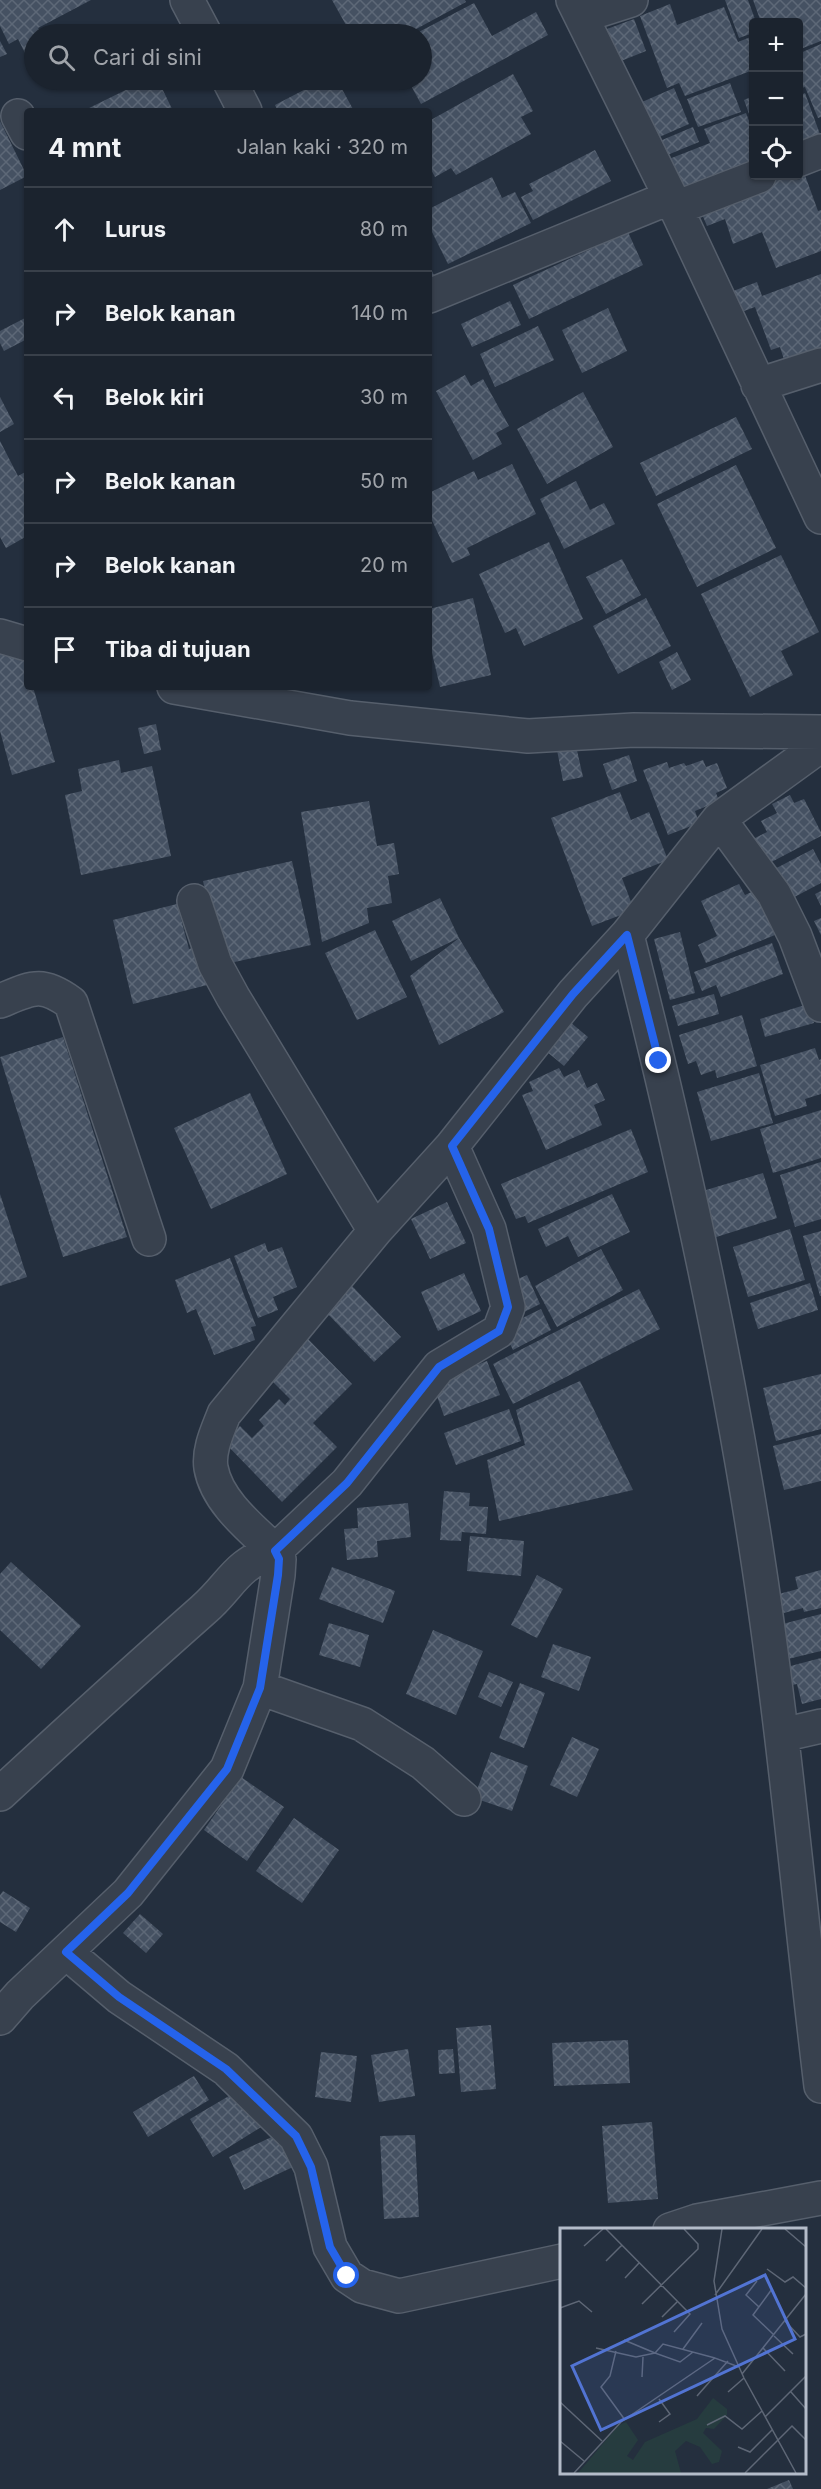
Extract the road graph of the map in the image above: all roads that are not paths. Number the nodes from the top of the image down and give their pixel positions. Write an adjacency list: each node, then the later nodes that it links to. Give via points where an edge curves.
1 (187, 0): 4 (street)
2 (631, 0): 3 (street)
3 (577, 8): 10 (street)
4 (200, 24)
5 (234, 90): 6 (street)
6 (243, 108)
7 (821, 151): 8 (street)
8 (803, 158)
9 (749, 179): 10 (street)
10 (673, 202): 11 (street); 13 (street)
11 (432, 295)
12 (821, 365): 13 (street)
13 (759, 385): 14 (street)
14 (821, 517)
15 (0, 636): 16 (street)
16 (24, 643)
17 (191, 690): 18 (street, via 350,718 528,736 634,729)
18 (821, 732)
19 (821, 745): 20 (street)
20 (719, 819): 22 (street); 24 (street, via 774,894)
21 (194, 901): 26 (street, via 220,972)
22 (627, 935): 25 (street, via 573,994); 31 (street, via 659,1061 729,1381)
23 (0, 1001): 27 (street, via 34,987 56,992 72,1004)
24 (821, 1005)
25 (452, 1146): 26 (street); 28 (street, via 489,1229 508,1307 499,1331 439,1367 347,1483)
26 (375, 1231): 28 (street, via 224,1414 213,1441 211,1467 224,1496)
27 (149, 1239)
28 (275, 1551): 29 (street, via 278,1575); 32 (street, via 242,1567 206,1607)
29 (260, 1688): 33 (street, via 362,1724 423,1763); 34 (street, via 227,1769 128,1893)
30 (821, 1726): 31 (street)
31 (782, 1735): 36 (street)
32 (0, 1794)
33 (464, 1799)
34 (66, 1952): 35 (street); 39 (street, via 119,1997 226,2069 296,2136 311,2167 330,2247 347,2276 362,2286 399,2296)
35 (0, 2018)
36 (821, 2086)
37 (821, 2198): 38 (street)
38 (674, 2228)
39 (560, 2260)

